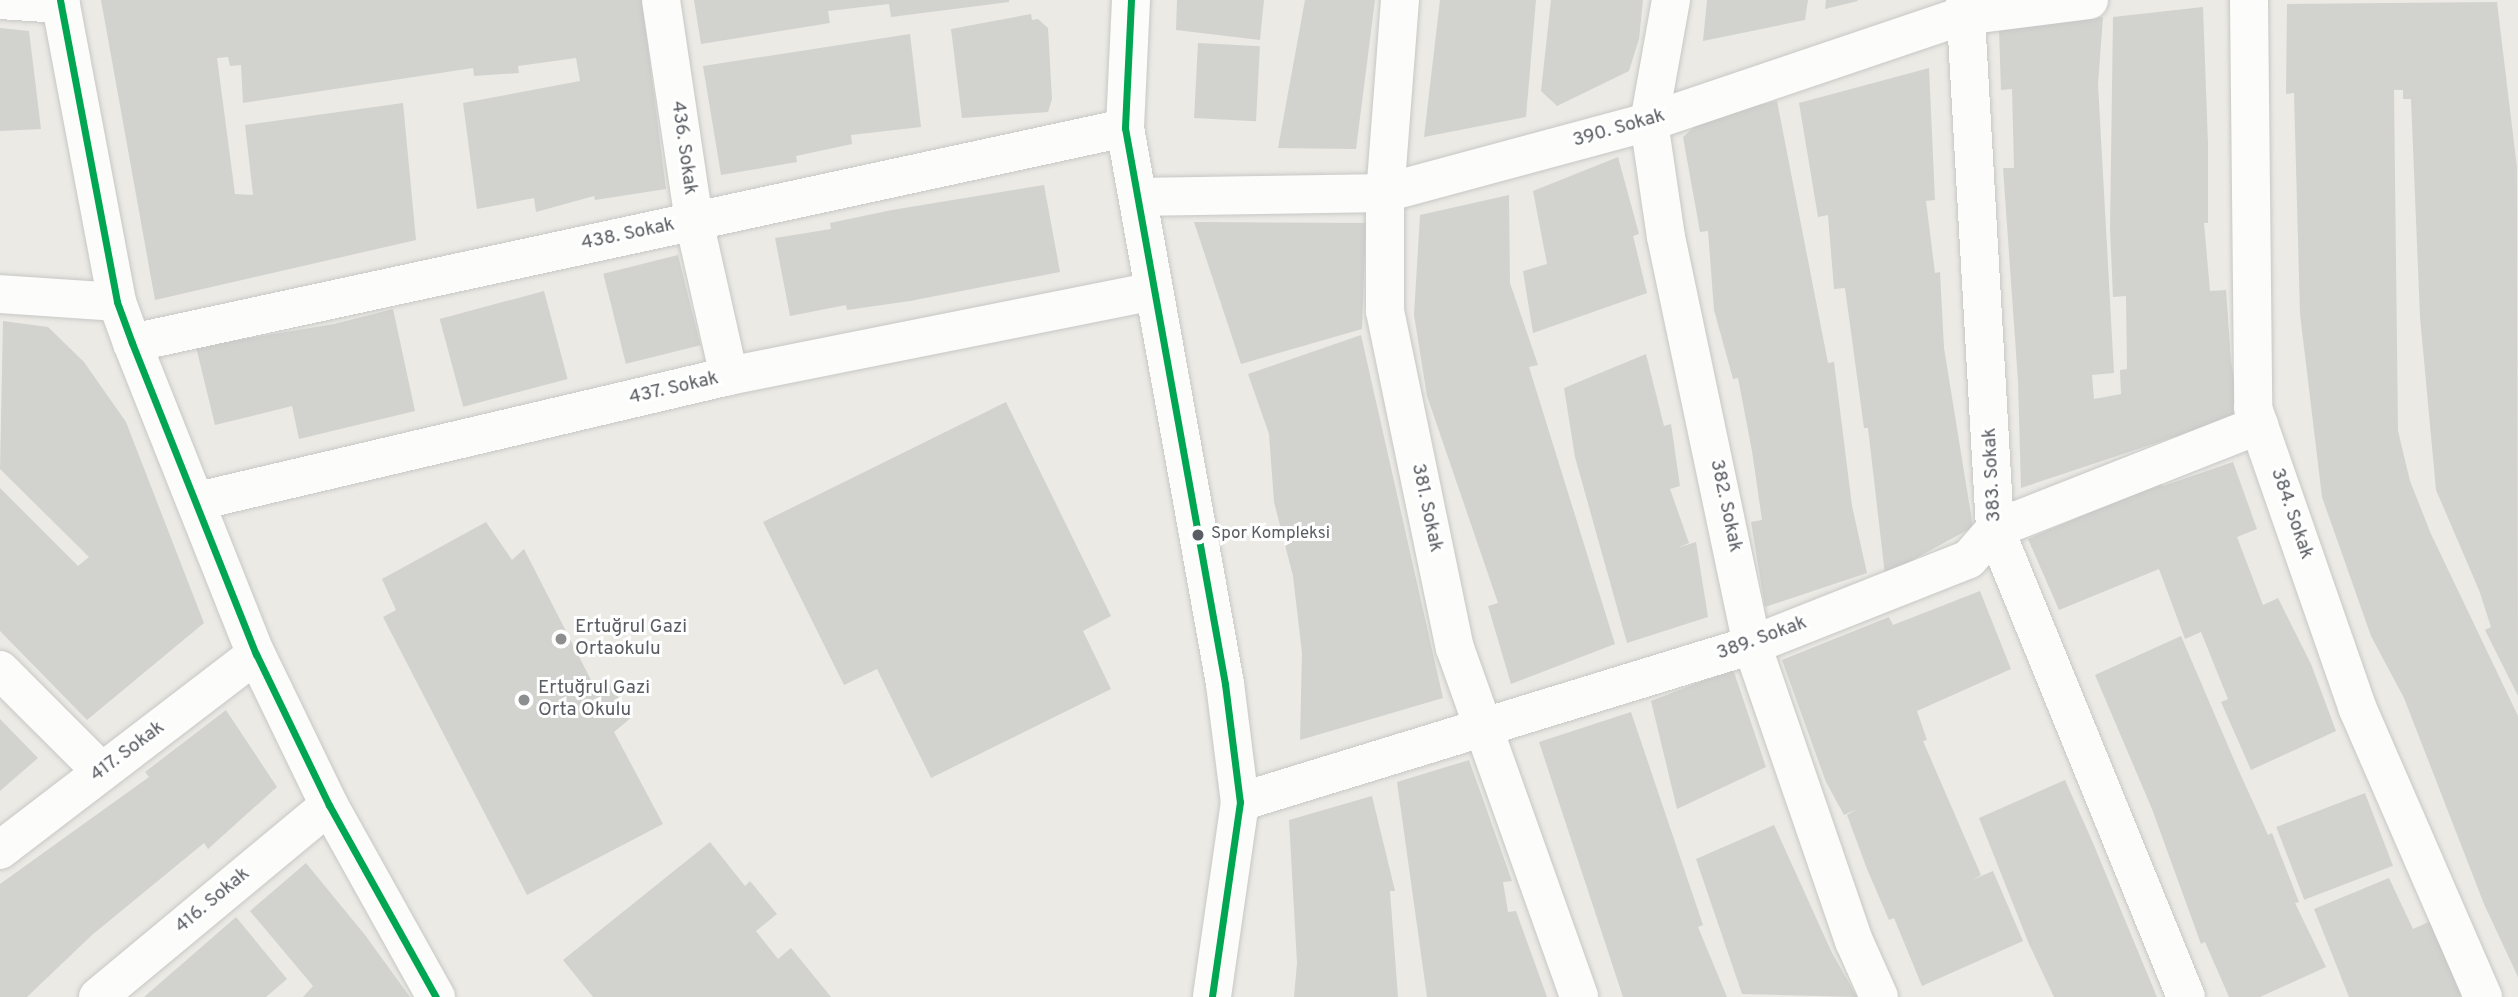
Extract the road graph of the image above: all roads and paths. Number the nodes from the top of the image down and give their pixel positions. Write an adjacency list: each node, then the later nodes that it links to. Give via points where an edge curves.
1 (662, 0): 14 (street, 436. Sokak)
2 (1131, 0): 11 (street)
3 (1400, 0): 12 (street, 381. Sokak)
4 (1671, 0): 10 (street, 382. Sokak)
5 (2089, 0): 9 (street, 390. Sokak)
6 (2249, 0): 20 (street, 384. Sokak, via 2252,408)
7 (0, 1): 8 (street)
8 (60, 2): 17 (street)
9 (1964, 8): 10 (street, 390. Sokak); 22 (street, 383. Sokak)
10 (1649, 122): 12 (street, 390. Sokak); 23 (street, 382. Sokak, via 1666,237)
11 (1125, 128): 13 (street); 14 (street, 438. Sokak)
12 (1385, 193): 13 (street, 390. Sokak); 26 (street, 381. Sokak, via 1385,311 1455,648)
13 (1138, 197): 15 (street)
14 (694, 220): 18 (street, 438. Sokak); 19 (street, 436. Sokak)
15 (1154, 290): 19 (street, 437. Sokak); 28 (street, via 1225,684)
16 (0, 293): 17 (street)
17 (117, 302): 18 (street)
18 (132, 343): 21 (street)
19 (729, 376): 21 (street, 437. Sokak)
20 (2259, 425): 22 (street, 389. Sokak); 37 (street, 384. Sokak, via 2357,707)
21 (198, 500): 24 (street)
22 (1995, 529): 23 (street, 389. Sokak, via 1969,559); 36 (street, 383. Sokak)
23 (1752, 645): 26 (street, 389. Sokak); 35 (street, 382. Sokak, via 1854,941)
24 (257, 654): 27 (street, 417. Sokak); 29 (street)
25 (0, 670): 27 (street)
26 (1484, 725): 28 (street, 389. Sokak); 34 (street, 381. Sokak)
27 (102, 772): 30 (street, 417. Sokak)
28 (1240, 802): 33 (street)
29 (329, 805): 31 (street, 416. Sokak); 32 (street)
30 (0, 850)
31 (97, 997)
32 (436, 997)
33 (1212, 997)
34 (1579, 997)
35 (1879, 997)
36 (2186, 997)
37 (2483, 997)

